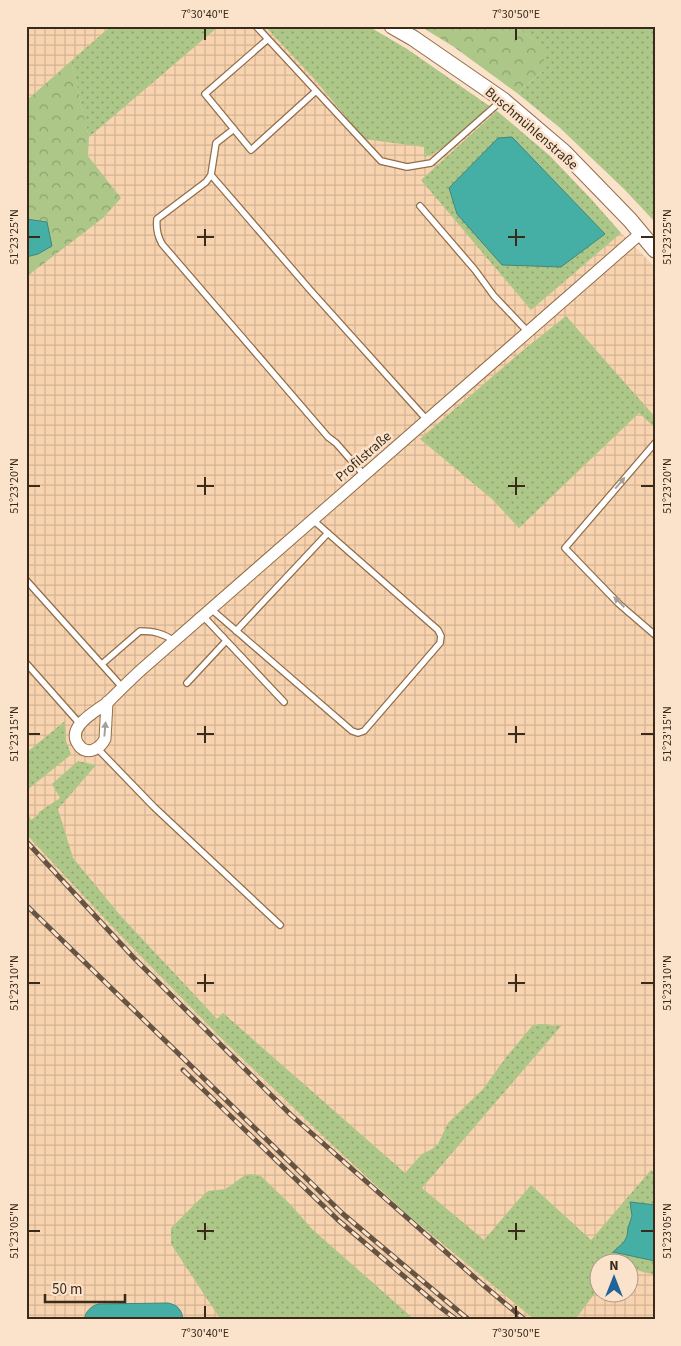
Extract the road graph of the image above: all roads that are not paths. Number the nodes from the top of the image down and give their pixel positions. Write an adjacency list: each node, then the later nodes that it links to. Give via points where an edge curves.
1 (256, 26): 3 (lane)
2 (392, 26): 5 (street, Buschmühlenstraße)
3 (268, 39): 4 (lane); 6 (lane, via 205,94)
4 (316, 91): 5 (lane, via 381,161 407,167 431,163); 6 (lane, via 251,150)
5 (503, 100): 9 (street, Buschmühlenstraße, via 564,152)
6 (234, 129): 7 (lane, via 216,143)
7 (211, 175): 12 (lane); 14 (lane, via 157,219 159,238)
8 (420, 206): 11 (lane)
9 (641, 233): 10 (street, Buschmühlenstraße); 11 (street, Profilstraße)
10 (655, 250)
11 (528, 332): 12 (street, Profilstraße)
12 (427, 420): 14 (street, Profilstraße)
13 (655, 443): 20 (lane, one-way to 13, via 564,548)
14 (364, 475): 15 (street, Profilstraße)
15 (313, 520): 16 (lane); 18 (street, Profilstraße)
16 (328, 533): 19 (lane); 19 (lane, via 441,636 440,643 364,730 352,730)
17 (26, 580): 24 (lane)
18 (207, 612): 19 (lane); 21 (street, Profilstraße); 22 (lane)
19 (236, 630)
20 (655, 635)
21 (174, 641): 24 (lane, via 165,634 140,630); 26 (street, Profilstraße)
22 (226, 641): 25 (lane); 28 (lane)
23 (26, 663): 29 (lane)
24 (102, 664): 26 (lane)
25 (187, 683)
26 (122, 686): 27 (street, Profilstraße)
27 (107, 702): 29 (street, Profilstraße); 30 (street, one-way to 27, via 105,739)
28 (284, 702)
29 (80, 724): 30 (street, via 75,734 79,745 88,751)
30 (97, 748): 31 (lane, via 154,807)
31 (280, 925)

